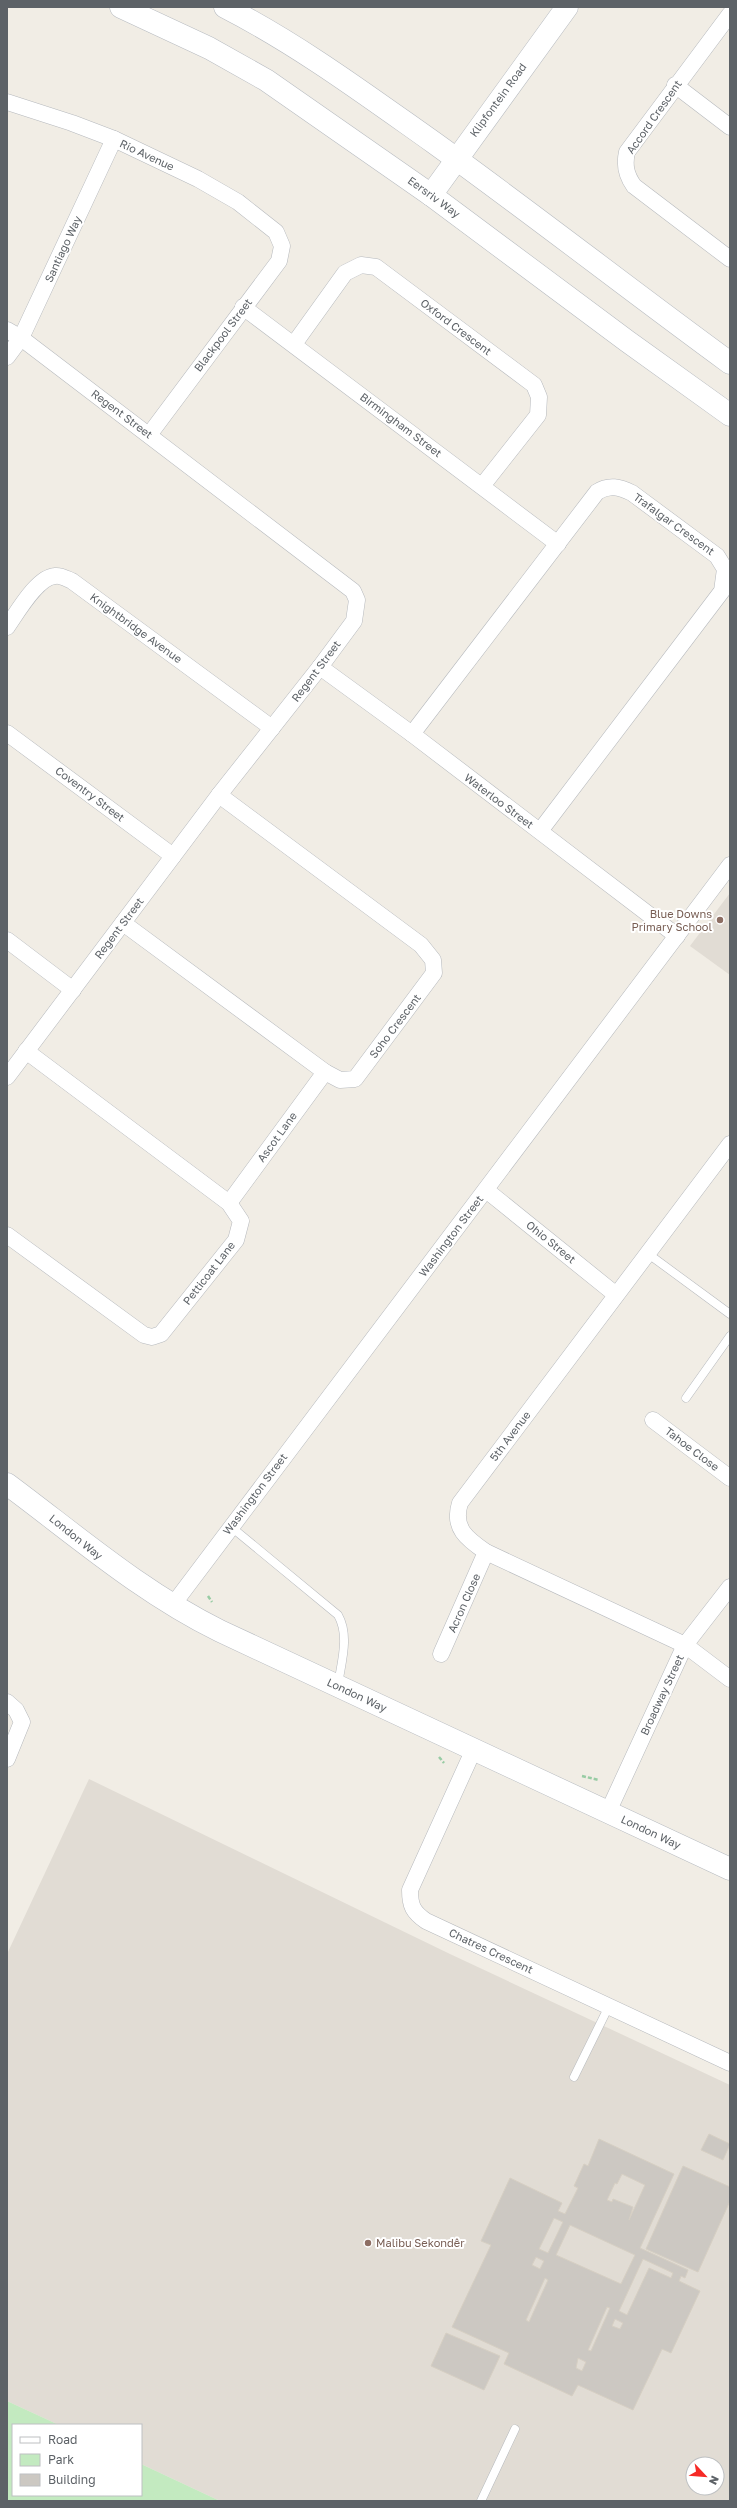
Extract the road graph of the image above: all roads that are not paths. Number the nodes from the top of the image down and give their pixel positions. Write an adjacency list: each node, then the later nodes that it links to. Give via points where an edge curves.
1 (121, 7): 10 (main road, Eersriv Way, via 209,48 266,80)
2 (225, 7): 9 (main road, via 272,31 354,85)
3 (567, 7): 9 (main road, Klipfontein Road)
4 (730, 14): 5 (street, Accord Crescent)
5 (675, 85): 7 (street); 12 (street, Accord Crescent, via 627,152 626,170 634,186)
6 (7, 102): 8 (street, Rio Avenue, via 72,122)
7 (730, 127)
8 (114, 139): 11 (street, Rio Avenue, via 198,179 238,202); 15 (street, Santiago Way)
9 (455, 159): 10 (main road, Klipfontein Road); 18 (main road)
10 (431, 195): 19 (main road, Eersriv Way)
11 (276, 232): 13 (street, Blackpool Street, via 282,246 279,261)
12 (730, 259)
13 (243, 307): 16 (street, Birmingham Street); 20 (street, Blackpool Street)
14 (7, 330): 15 (street, Regent Street)
15 (21, 338): 17 (street, Santiago Way); 20 (street, Regent Street)
16 (294, 344): 21 (street, Birmingham Street); 21 (street, Oxford Crescent, via 345,273 361,265 376,267 534,385 539,397 538,415)
17 (7, 357)
18 (730, 363)
19 (730, 415)
20 (149, 435): 24 (street, Regent Street, via 352,591 357,600 354,621)
21 (482, 486): 22 (street, Birmingham Street)
22 (558, 544): 27 (street, Trafalgar Crescent); 29 (street, Trafalgar Crescent, via 597,492 617,487 632,493 717,556 725,569 726,577 722,592)
23 (7, 627): 25 (street, Knightbridge Avenue, via 36,587 46,579 62,577 79,586)
24 (320, 668): 25 (street, Regent Street); 27 (street, Waterloo Street)
25 (272, 728): 28 (street, Regent Street)
26 (7, 733): 30 (street, Coventry Street)
27 (412, 734): 29 (street, Waterloo Street)
28 (219, 795): 30 (street, Regent Street); 37 (street, Soho Crescent, via 421,945 433,960 434,973 355,1079 340,1080)
29 (540, 832): 33 (street, Waterloo Street)
30 (173, 856): 32 (street, Regent Street)
31 (730, 865): 33 (street, Washington Street)
32 (123, 923): 35 (street, Regent Street); 37 (street, Soho Crescent)
33 (677, 936): 40 (street, Washington Street)
34 (7, 940): 35 (street)
35 (73, 990): 36 (street, Regent Street)
36 (26, 1051): 38 (street, Regent Street); 41 (street, Petticoat Lane)
37 (325, 1072): 41 (street, Ascot Lane)
38 (7, 1077)
39 (730, 1144): 43 (street, 5th Avenue)
40 (486, 1190): 44 (street, Ohio Street); 51 (street, Washington Street)
41 (229, 1203): 42 (street, Petticoat Lane, via 241,1221 236,1240 161,1334 152,1337 144,1335)
42 (7, 1235)
43 (647, 1253): 44 (street, 5th Avenue); 45 (lane, via 689,1281)
44 (615, 1294): 52 (street, 5th Avenue, via 460,1503 456,1514 462,1531 470,1541)
45 (730, 1314)
46 (730, 1336): 47 (lane)
47 (686, 1398)
48 (653, 1420): 49 (street, Tahoe Close)
49 (730, 1478)
50 (7, 1484): 54 (main road, London Way, via 102,1558)
51 (230, 1526): 54 (street, Washington Street); 58 (lane, via 338,1615 344,1629)
52 (486, 1552): 55 (street, 5th Avenue); 56 (street, Acron Close)
53 (730, 1587): 55 (street, Broadway Street)
54 (172, 1606): 58 (main road, London Way)
55 (685, 1645): 57 (street, 5th Avenue); 62 (street, Broadway Street)
56 (441, 1654)
57 (730, 1679)
58 (338, 1686): 60 (main road, London Way)
59 (7, 1702): 61 (street, via 20,1716 22,1726)
60 (474, 1749): 62 (main road, London Way); 64 (street, Chatres Crescent, via 410,1890 411,1908 426,1921)
61 (7, 1759)
62 (608, 1812): 63 (main road, London Way)
63 (730, 1868)
64 (609, 2006): 65 (street, Chatres Crescent); 66 (lane)
65 (730, 2063)
66 (574, 2077)
67 (516, 2429): 68 (lane)
68 (481, 2501)

